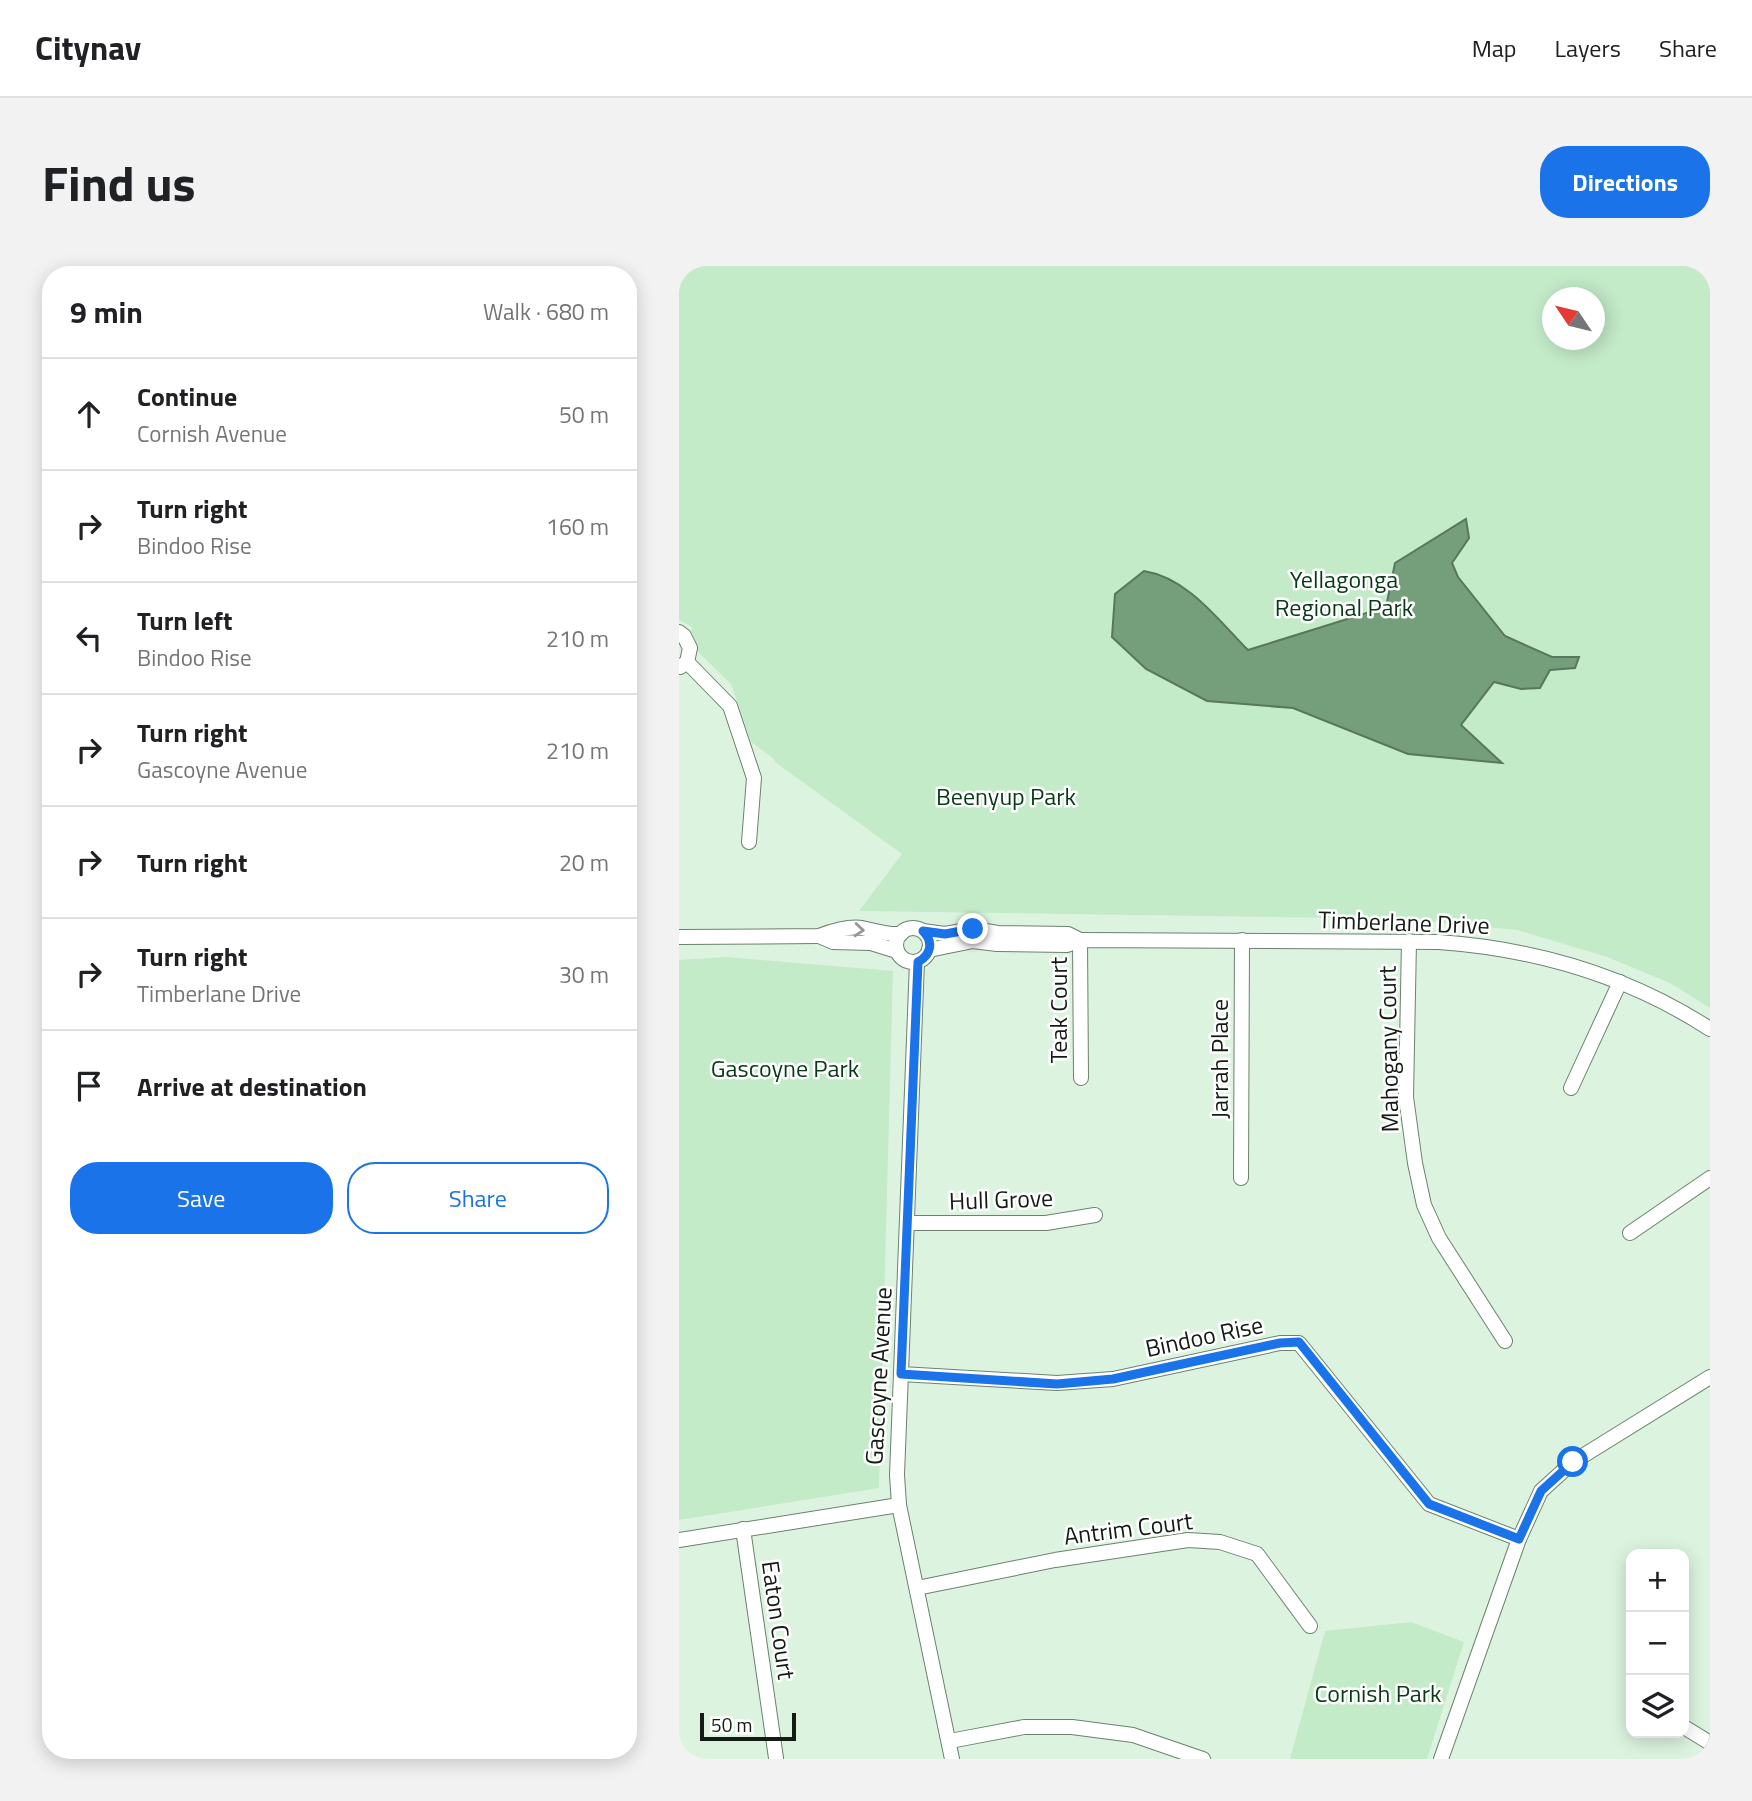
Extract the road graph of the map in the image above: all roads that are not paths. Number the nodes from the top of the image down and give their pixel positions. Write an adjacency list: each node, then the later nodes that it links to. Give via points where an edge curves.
1 (679, 632): 2 (street, via 690,648)
2 (683, 665): 3 (street, via 730,706 754,778)
3 (749, 842)
4 (923, 931): 5 (street, via 914,928); 8 (street, Timberlane Drive, via 1068,934); 11 (street)
5 (901, 934): 6 (street, one-way to 5, via 857,928); 12 (street, via 896,942)
6 (818, 936): 7 (street); 12 (street, via 834,942 871,943)
7 (679, 937)
8 (1080, 940): 9 (street, Timberlane Drive); 11 (street, Timberlane Drive, via 1067,945 973,941); 17 (street, Teak Court)
9 (1242, 940): 10 (street, Timberlane Drive); 19 (street, Jarrah Place)
10 (1409, 942): 14 (street, Timberlane Drive, via 1477,944 1518,951); 24 (street, Mahogany Court, via 1406,1097 1424,1205 1439,1238)
11 (929, 950): 13 (street)
12 (899, 954): 13 (street); 15 (street, Gascoyne Avenue)
13 (918, 962): 15 (street, Gascoyne Avenue)
14 (1621, 982): 16 (street, Timberlane Drive); 18 (street)
15 (915, 990): 22 (street, Gascoyne Avenue)
16 (1710, 1029)
17 (1081, 1078)
18 (1571, 1088)
19 (1241, 1178)
20 (1710, 1178): 23 (street)
21 (1095, 1215): 22 (street, Hull Grove, via 1046,1223)
22 (908, 1223): 25 (street, Gascoyne Avenue)
23 (1630, 1234)
24 (1505, 1341)
25 (901, 1374): 27 (street, Gascoyne Avenue); 29 (street, Bindoo Rise, via 1057,1384 1113,1379 1299,1342 1429,1504)
26 (1710, 1377): 29 (street, via 1573,1462 1541,1491)
27 (899, 1505): 28 (street); 31 (street, Gascoyne Avenue)
28 (743, 1529): 30 (street); 36 (street, Eaton Court)
29 (1519, 1539): 39 (street)
30 (679, 1540)
31 (917, 1588): 32 (street, Antrim Court, via 1082,1556 1188,1540 1220,1542 1257,1554); 34 (street, Gascoyne Avenue)
32 (1310, 1626)
33 (1689, 1730): 35 (street)
34 (950, 1741): 37 (street, Gascoyne Avenue); 38 (street, via 1024,1727 1072,1727 1133,1735)
35 (1710, 1743)
36 (776, 1758)
37 (952, 1759)
38 (1203, 1759)
39 (1441, 1759)

